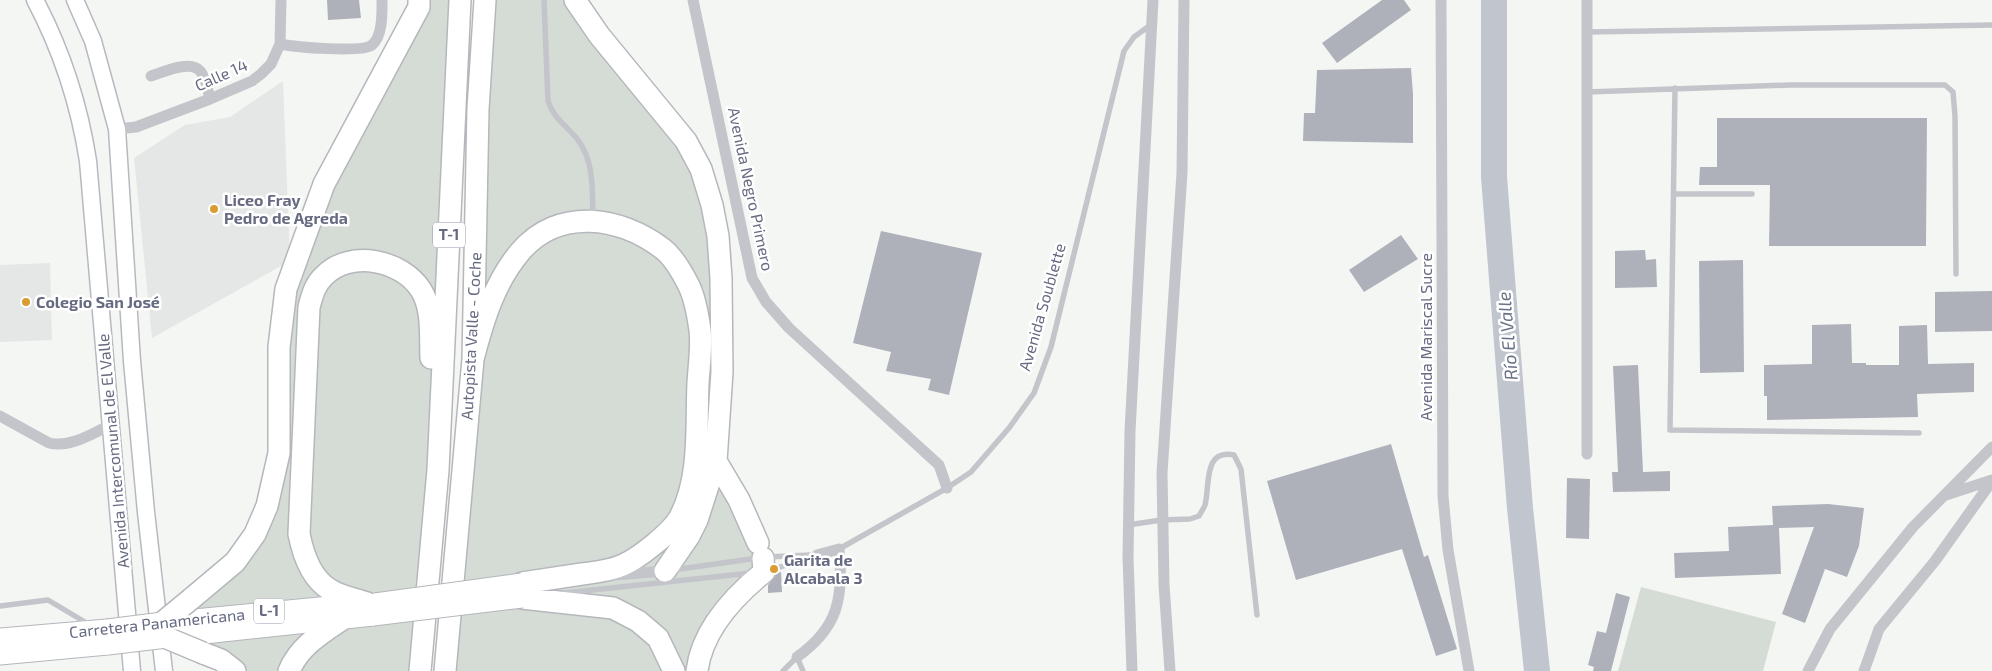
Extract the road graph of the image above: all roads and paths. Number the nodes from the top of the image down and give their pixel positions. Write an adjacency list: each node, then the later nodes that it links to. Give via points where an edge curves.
1 (35, 0): 30 (main road, Avenida Intercomunal de El Valle, via 70,80 85,140)
2 (75, 0): 23 (main road, Avenida Intercomunal de El Valle, via 93,41)
3 (281, 0): 18 (street, Calle 14)
4 (382, 0): 18 (street, via 382,24 371,46 327,49)
5 (420, 0): 54 (highway, bridge, via 324,184 286,289 280,348 279,453 267,506 255,534 235,562 191,599)
6 (460, 0): 35 (highway, Autopista Valle - Coche / T-1)
7 (486, 0): 28 (highway, Autopista Valle - Coche / T-1, via 478,109)
8 (544, 0): 26 (lane, via 548,101 551,110 587,155 591,171)
9 (575, 0): 34 (highway, via 599,35 686,141 704,178 718,236 721,278 722,372)
10 (694, 0): 37 (street, Avenida Negro Primero, via 752,278 766,302 790,328 939,465)
11 (1153, 0): 15 (street)
12 (1184, 0): 41 (street, via 1182,173 1162,473)
13 (1441, 0): 71 (street, Avenida Mariscal Sucre, via 1444,496 1448,550)
14 (1587, 0): 17 (street)
15 (1152, 24): 37 (lane, Avenida Soublette, via 1134,37 1124,51 1051,347 1034,393 971,472); 42 (street, via 1130,431)
16 (1992, 25): 17 (lane)
17 (1587, 32): 21 (street)
18 (280, 44): 22 (street, Calle 14, via 278,53 261,74)
19 (151, 76): 22 (street, via 187,66 196,68 201,72)
20 (1675, 88): 21 (lane); 24 (lane); 27 (lane, via 1945,86 1953,92 1955,116)
21 (1587, 92): 33 (street)
22 (210, 99): 23 (street, Calle 14, via 136,127)
23 (117, 129): 39 (main road, Avenida Intercomunal de El Valle, via 132,362)
24 (1674, 194): 25 (lane); 31 (lane, via 1670,430)
25 (1752, 194)
26 (593, 221): 28 (highway, via 575,220 536,236 521,251 496,288); 47 (highway, via 629,229 664,250 690,287 700,331 695,462 680,519 644,552 623,565)
27 (1956, 274)
28 (473, 358): 64 (highway, Autopista Valle - Coche / T-1)
29 (0, 416): 30 (street, via 58,445)
30 (110, 425): 40 (main road, Avenida Intercomunal de El Valle)
31 (1918, 433)
32 (1992, 447): 38 (street)
33 (1587, 454)
34 (716, 461): 45 (highway, via 739,500); 46 (highway, via 697,520)
35 (438, 470): 51 (highway, via 428,304 412,278 397,268 382,262 347,262 324,276 309,307 299,534 302,552 309,566 329,589); 63 (highway, Autopista Valle - Coche / T-1)
36 (1992, 481): 38 (street); 73 (street, via 1935,561 1879,629)
37 (947, 488): 43 (lane, Avenida Soublette)
38 (1945, 495): 72 (street, via 1913,527 1830,629)
39 (146, 512): 40 (main road); 60 (main road, Avenida Intercomunal de El Valle)
40 (118, 516): 59 (main road, Avenida Intercomunal de El Valle)
41 (1162, 520): 42 (lane); 52 (lane, via 1199,516 1210,467 1216,459 1234,455 1241,469); 70 (street)
42 (1128, 525): 69 (street)
43 (839, 549): 44 (street, Avenida Soublette); 58 (street, via 842,575 837,610 822,635)
44 (817, 555): 45 (lane); 45 (lane, L-1)
45 (762, 557): 46 (lane, L-1); 48 (lane, L-1); 66 (highway, via 715,624)
46 (665, 571): 47 (street, L-1)
47 (522, 590): 49 (lane, L-1); 51 (main road, Carretera Panamericana / L-1, bridge); 65 (highway, via 614,608 638,621 658,638)
48 (561, 594)
49 (551, 595)
50 (0, 606): 55 (lane, via 48,600)
51 (372, 607): 53 (main road, Carretera Panamericana / L-1); 54 (main road, Carretera Panamericana / L-1)
52 (1257, 616)
53 (341, 620): 54 (main road, Carretera Panamericana / L-1); 62 (highway, via 308,644)
54 (165, 630): 55 (main road, Carretera Panamericana / L-1, bridge); 61 (highway, bridge)
55 (103, 637): 56 (main road, Carretera Panamericana / L-1); 57 (main road, Carretera Panamericana / L-1)
56 (0, 638)
57 (0, 655)
58 (797, 658): 67 (lane); 68 (lane)
59 (129, 667)
60 (164, 671)
61 (235, 671)
62 (289, 671)
63 (420, 671)
64 (445, 671)
65 (674, 671)
66 (697, 671)
67 (783, 671)
68 (803, 671)
69 (1132, 671)
70 (1170, 671)
71 (1469, 671)
72 (1808, 671)
73 (1864, 671)

